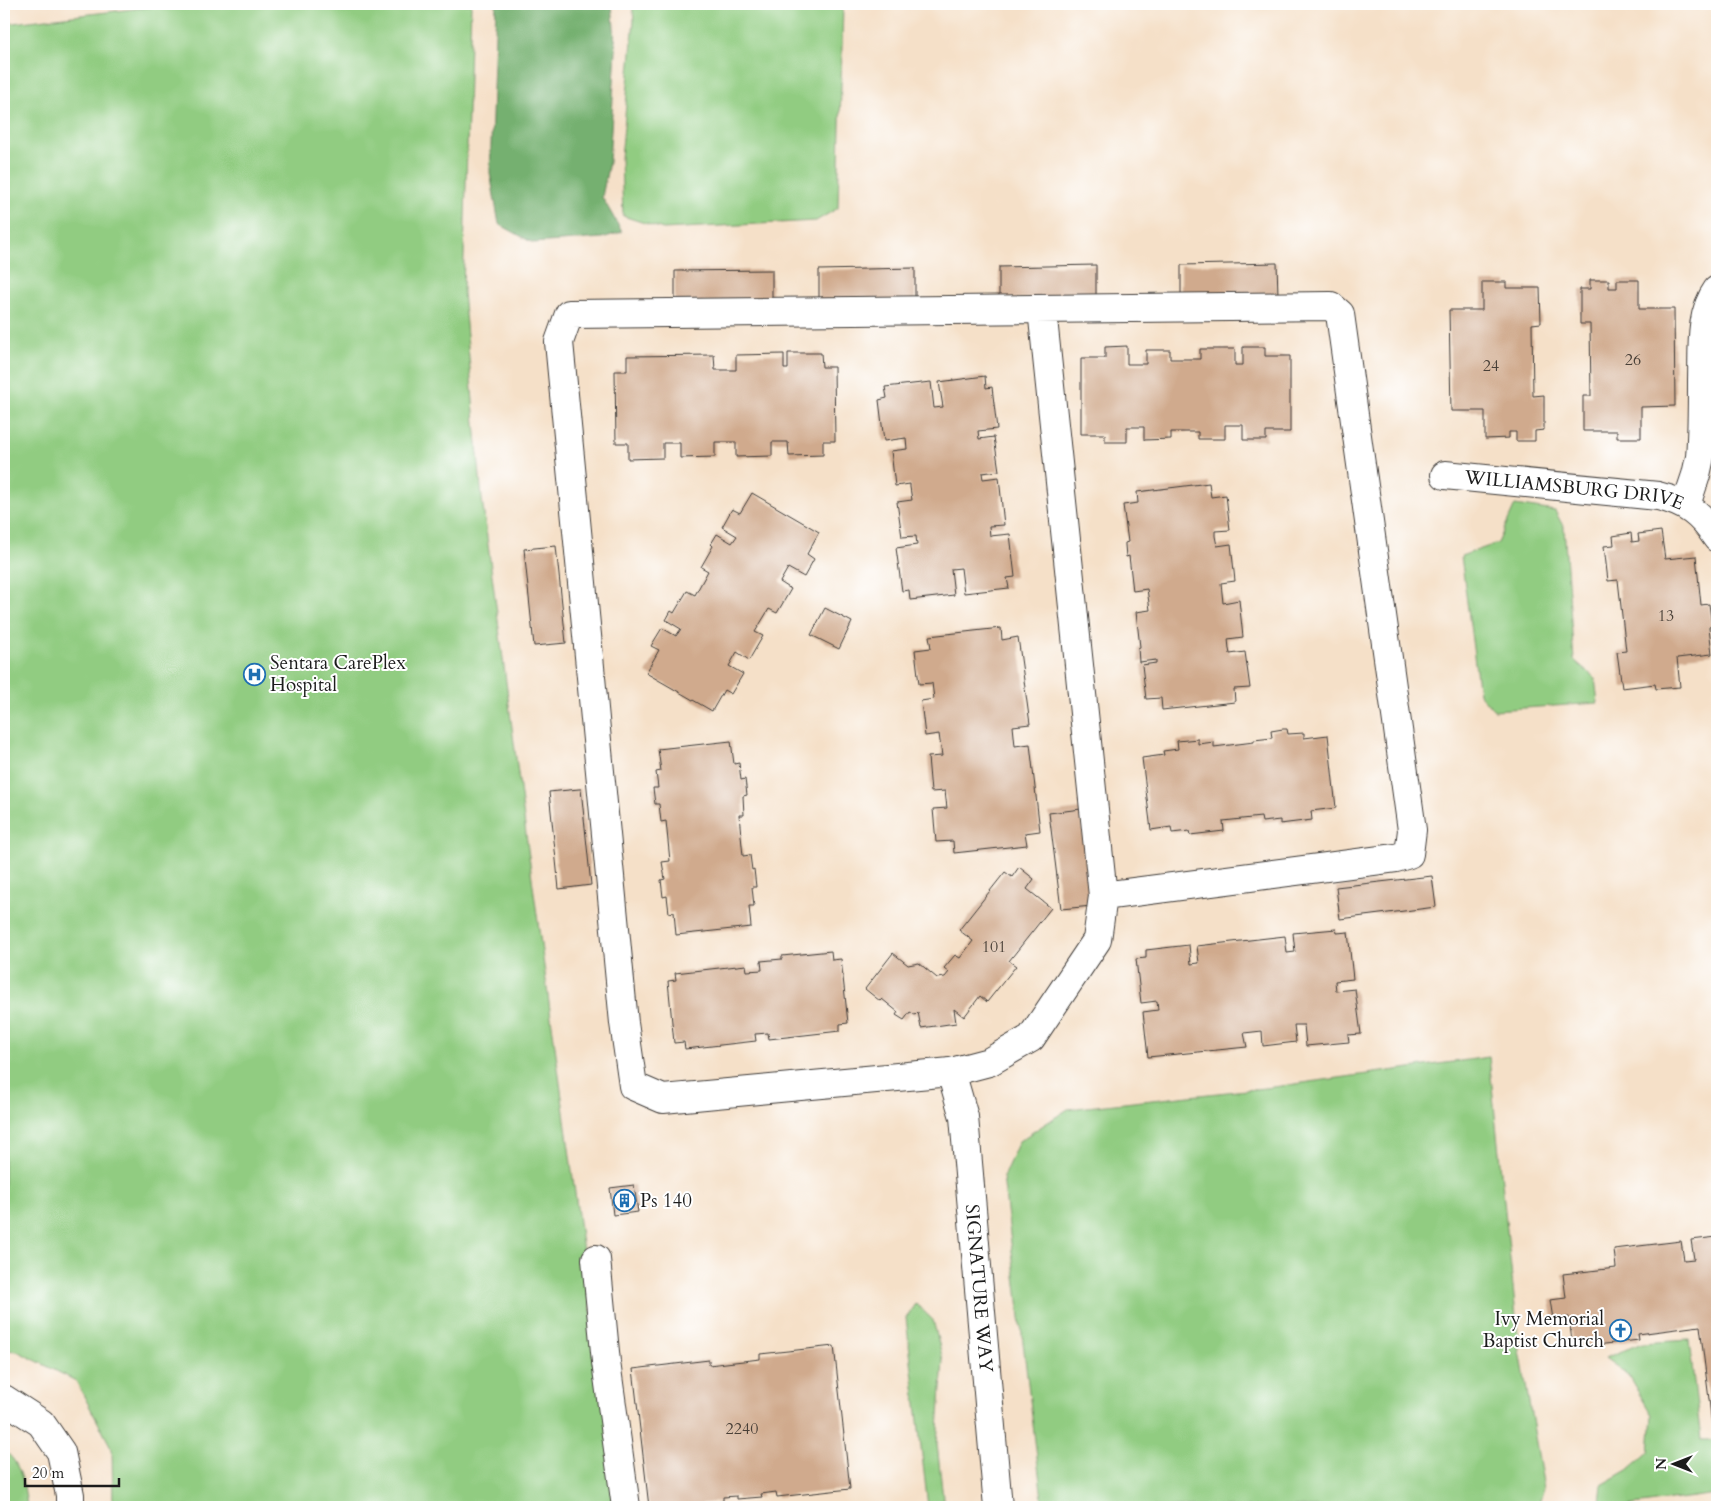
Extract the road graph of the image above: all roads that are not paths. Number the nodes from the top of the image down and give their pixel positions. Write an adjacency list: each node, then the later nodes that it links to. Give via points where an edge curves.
1 (1717, 290): 4 (street, via 1705,321 1700,458)
2 (1042, 310): 6 (street); 6 (street, via 1331,306 1340,314 1412,830 1409,854 1396,858); 7 (street, via 569,314 559,342 624,1023 633,1086 664,1098)
3 (1445, 475): 4 (street, WILLIAMSBURG DRIVE, via 1658,496)
4 (1686, 505): 5 (street, WILLIAMSBURG DRIVE, via 1699,515)
5 (1717, 538)
6 (1103, 896): 7 (street, via 1097,940 1031,1038 989,1062)
7 (951, 1072): 12 (street, SIGNATURE WAY, via 964,1117)
8 (596, 1259): 11 (street)
9 (4, 1399): 10 (street, via 41,1423 61,1452)
10 (70, 1507)
11 (626, 1507)
12 (998, 1507)

